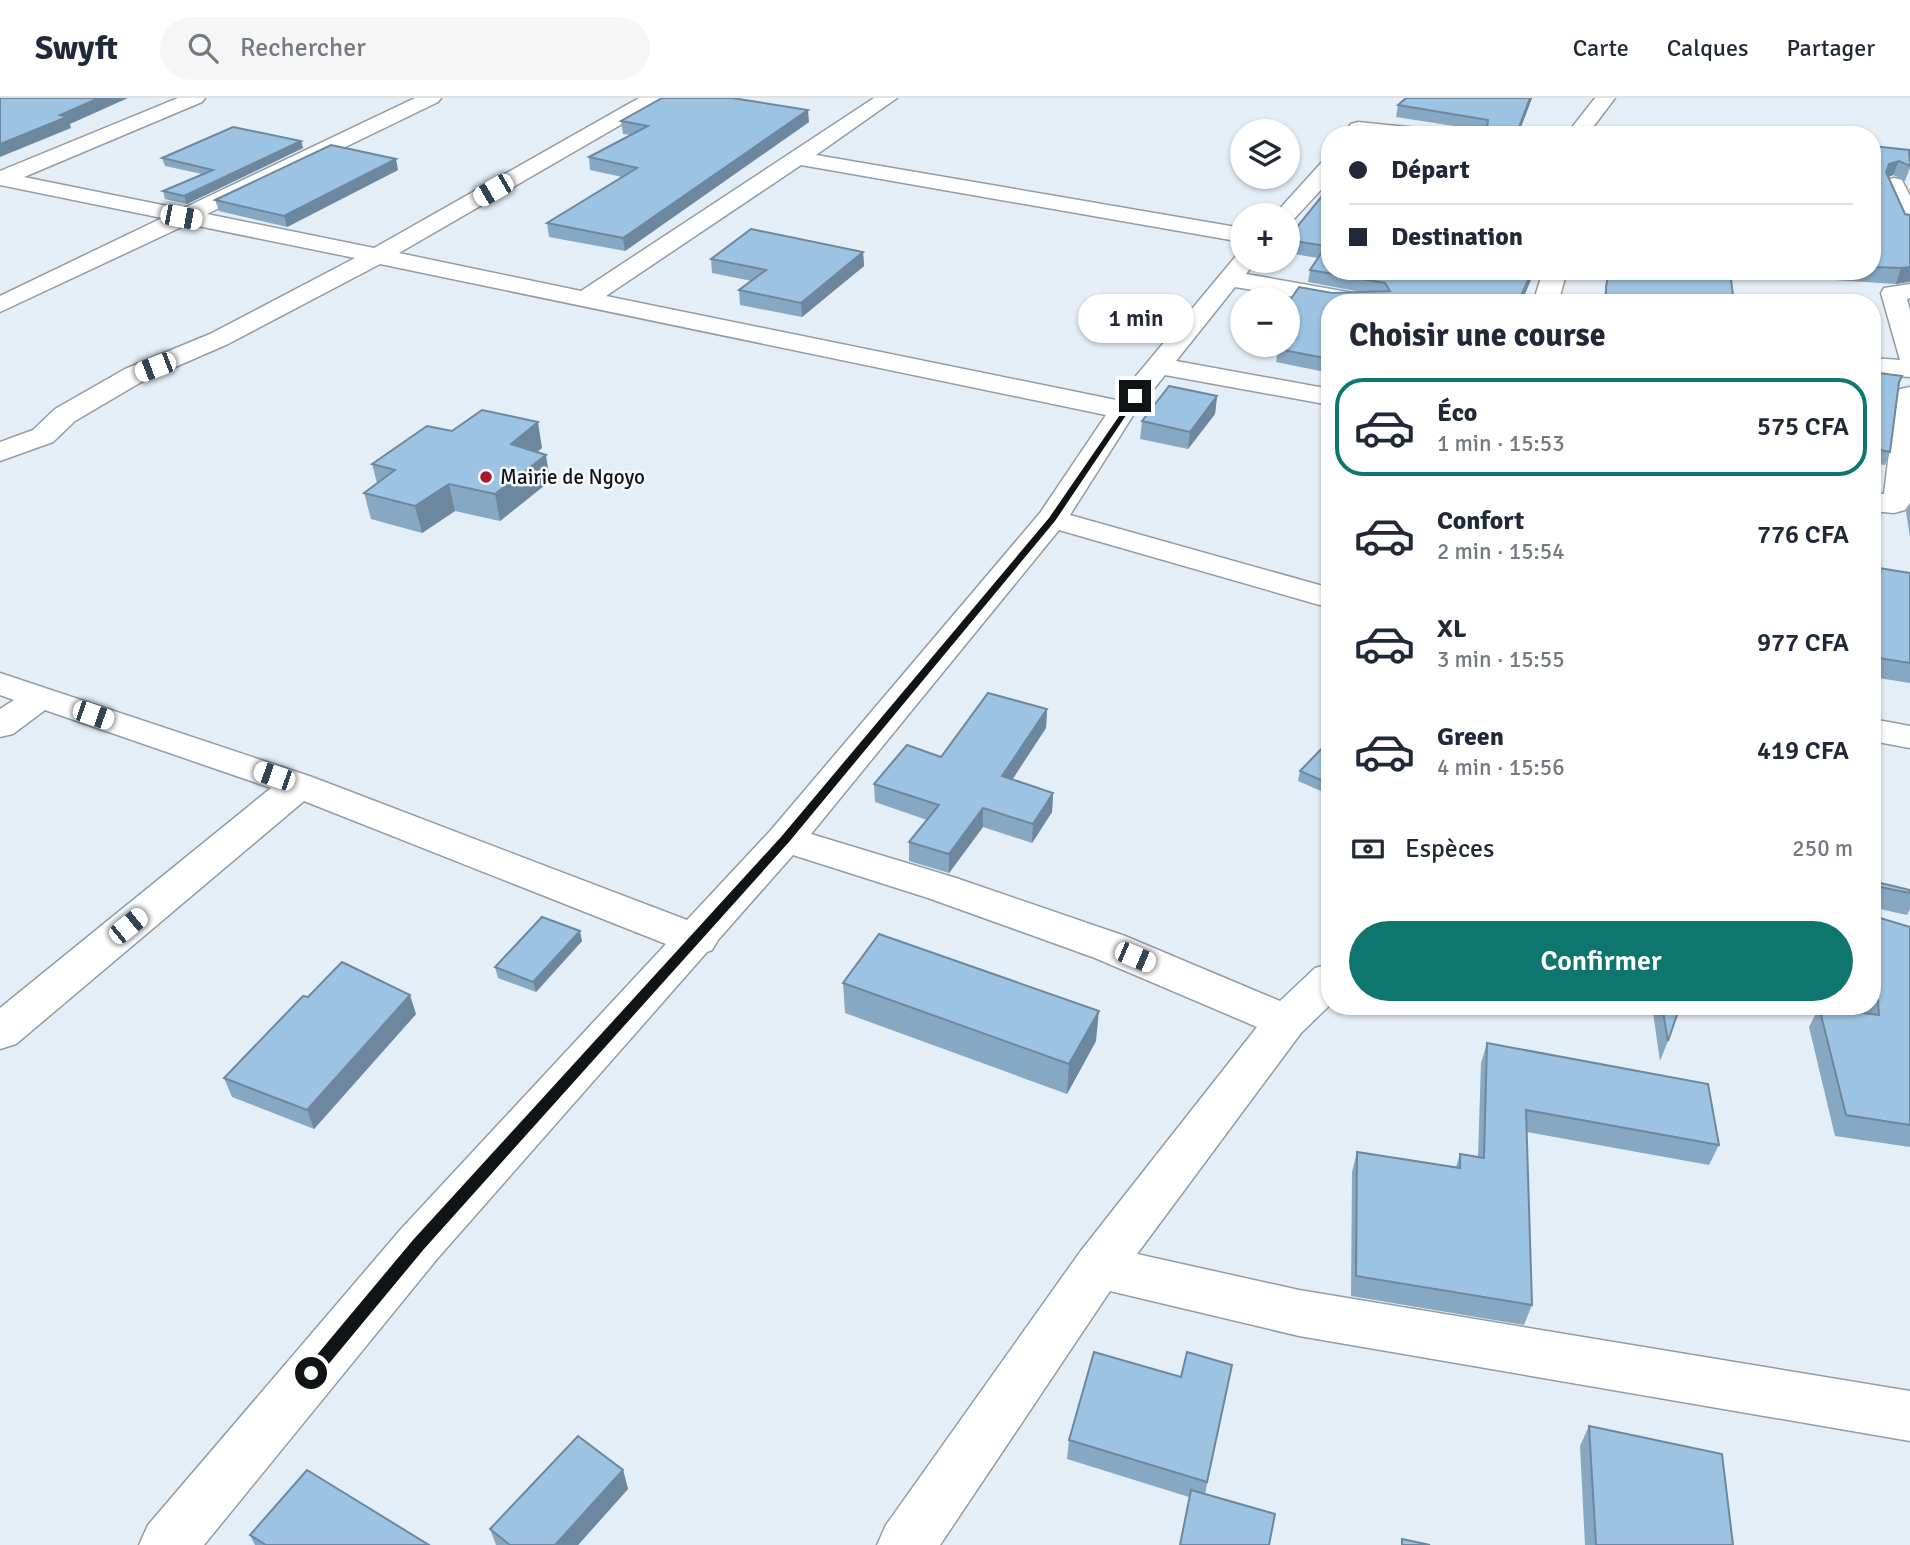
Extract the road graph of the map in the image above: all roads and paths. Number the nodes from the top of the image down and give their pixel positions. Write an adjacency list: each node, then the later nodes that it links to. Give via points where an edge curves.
1 (195, 98): 10 (street)
2 (430, 98): 14 (street)
3 (653, 98): 17 (street)
4 (887, 98): 9 (street)
5 (1605, 98): 8 (street)
6 (1373, 108): 7 (street)
7 (1360, 126)
8 (1583, 126)
9 (798, 158): 16 (street); 22 (street)
10 (1, 178): 14 (street)
11 (1321, 182): 13 (street)
12 (1892, 185): 15 (street)
13 (1298, 203)
14 (181, 217): 17 (street); 23 (street)
15 (1910, 222)
16 (1230, 233)
17 (379, 255): 22 (street); 31 (street, via 219,339 134,375 65,415 43,436)
18 (1235, 273): 25 (street)
19 (1249, 273): 21 (street)
20 (1910, 291): 24 (street, via 1893,293)
21 (1336, 294)
22 (586, 298): 30 (street)
23 (0, 305)
24 (1910, 356)
25 (1158, 366): 28 (street); 30 (street)
26 (1881, 367): 27 (street)
27 (1910, 369)
28 (1321, 395)
29 (1910, 395): 32 (street, via 1899,498 1894,503)
30 (1123, 410): 33 (street)
31 (0, 452)
32 (1881, 502)
33 (1052, 519): 34 (street); 41 (street)
34 (1321, 595)
35 (0, 683): 36 (street)
36 (41, 697): 37 (street); 40 (street)
37 (0, 726)
38 (1881, 732): 39 (street)
39 (1910, 737)
40 (299, 785): 42 (street); 45 (street)
41 (785, 839): 42 (street); 44 (street, via 1110,947)
42 (697, 940): 48 (street, via 419,1244)
43 (1321, 988): 44 (street)
44 (1286, 1021): 46 (street)
45 (0, 1032)
46 (1098, 1267): 47 (street, via 1300,1313); 49 (street)
47 (1910, 1416)
48 (168, 1545)
49 (906, 1545)

